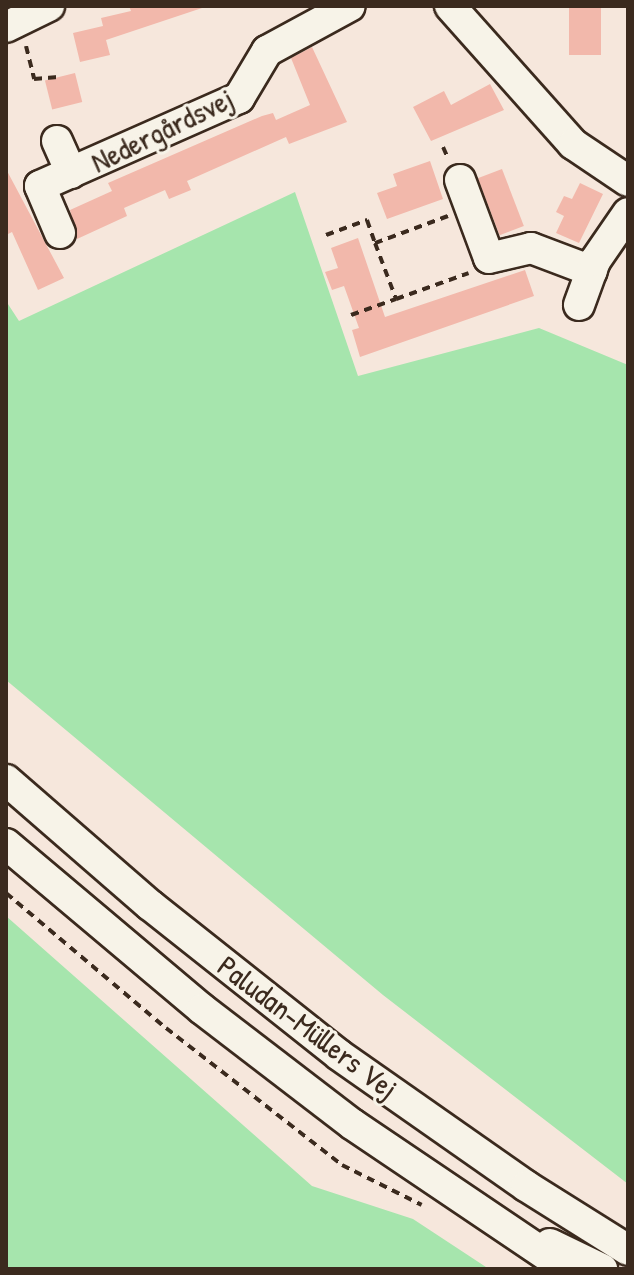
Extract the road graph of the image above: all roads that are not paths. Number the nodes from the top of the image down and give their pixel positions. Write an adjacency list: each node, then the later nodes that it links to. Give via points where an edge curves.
1 (49, 6): 4 (street)
2 (350, 6): 6 (street, Nedergårdsvej, via 267,51 239,98)
3 (450, 6): 7 (street, via 573,144)
4 (13, 23)
5 (57, 141): 6 (street)
6 (71, 173): 10 (street, Nedergårdsvej, via 40,186)
7 (628, 181)
8 (465, 194): 11 (street, via 489,258 531,248)
9 (628, 213): 11 (street)
10 (60, 233)
11 (592, 271): 12 (street)
12 (579, 305)
13 (6, 780): 16 (street, Paludan-Müllers Vej, via 150,905 339,1055)
14 (6, 844): 15 (street, Paludan-Müllers Vej, via 202,1009 352,1124)
15 (517, 1239): 17 (street, Paludan-Müllers Vej); 18 (street, via 563,1246)
16 (628, 1250)
17 (567, 1269)
18 (602, 1269)

